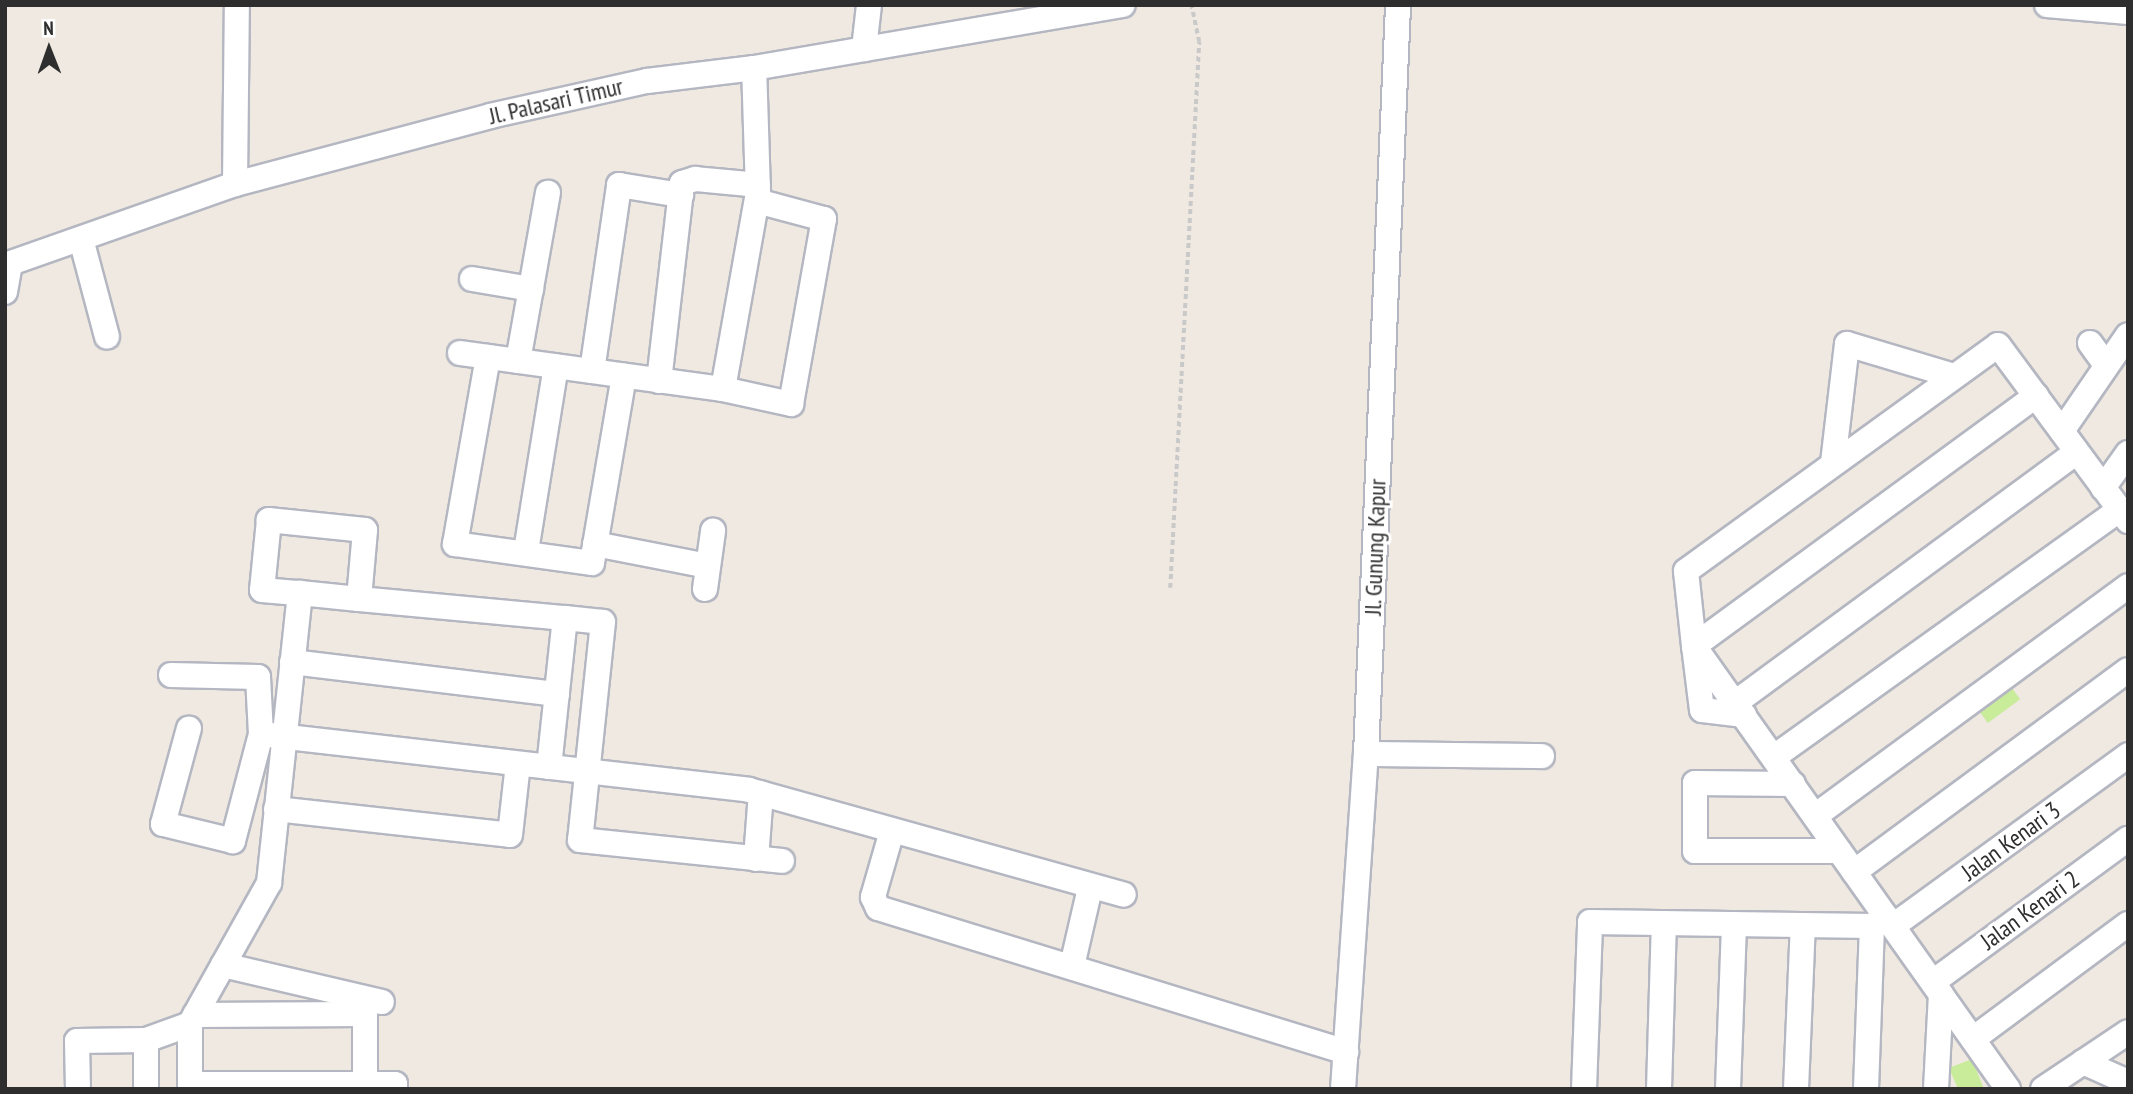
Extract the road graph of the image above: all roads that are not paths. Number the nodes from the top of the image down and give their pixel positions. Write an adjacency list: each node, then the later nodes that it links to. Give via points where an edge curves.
1 (869, 5): 7 (street)
2 (1123, 5): 7 (street, Jl. Palasari Timur)
3 (1398, 5): 53 (street, Jl. Gunung Kapur)
4 (2046, 5): 6 (street)
5 (237, 7): 9 (street)
6 (2126, 10)
7 (864, 49): 8 (street, Jl. Palasari Timur)
8 (754, 68): 9 (street, Jl. Palasari Timur, via 595,91 386,141); 11 (street)
9 (235, 184): 13 (street, Jl. Palasari Timur)
10 (548, 193): 16 (street)
11 (758, 193): 12 (street, via 687,179); 30 (street); 30 (street, via 824,219 791,404)
12 (681, 195): 26 (street, via 619,185); 29 (street)
13 (81, 239): 14 (street, Jl. Palasari Timur); 19 (street)
14 (8, 264): 17 (street)
15 (472, 279): 16 (street)
16 (531, 289): 23 (street)
17 (5, 292)
18 (2128, 335): 24 (street)
19 (107, 337)
20 (2090, 343): 24 (street)
21 (460, 353): 22 (street)
22 (488, 357): 23 (street); 40 (street, via 455,544)
23 (518, 361): 25 (street)
24 (2106, 365): 32 (street)
25 (555, 366): 26 (street); 40 (street)
26 (592, 371): 28 (street)
27 (1951, 375): 31 (street, via 1998,345); 35 (street); 35 (street, via 1847,344)
28 (624, 376): 29 (street); 39 (street)
29 (659, 380): 30 (street)
30 (723, 389)
31 (2036, 396): 32 (street); 45 (street)
32 (2062, 431): 33 (street)
33 (2077, 452): 36 (street); 50 (street)
34 (2128, 453): 36 (street)
35 (1833, 463): 45 (street, via 1686,570)
36 (2103, 488): 37 (street)
37 (2124, 515): 56 (street)
38 (713, 531): 39 (street, via 706,578)
39 (595, 544): 40 (street, via 592,563)
40 (526, 551)
41 (2128, 586): 63 (street)
42 (300, 593): 43 (street); 43 (street, via 262,590 269,520 366,530); 46 (street)
43 (359, 599): 44 (street)
44 (565, 618): 49 (street); 59 (street, via 603,622)
45 (1695, 646): 50 (street, via 1702,710)
46 (292, 662): 49 (street); 52 (street)
47 (2128, 670): 69 (street)
48 (171, 675): 52 (street, via 258,677)
49 (557, 694): 58 (street)
50 (1739, 709): 56 (street)
51 (189, 728): 52 (street, via 163,824 233,841)
52 (272, 735): 57 (street); 62 (street)
53 (1366, 754): 55 (street); 85 (street, Jl. Gunung Kapur)
54 (2128, 755): 73 (street, Jalan Kenari 3)
55 (1542, 756)
56 (1773, 758): 60 (street)
57 (518, 764): 58 (street); 62 (street, via 510,835)
58 (549, 767): 59 (street)
59 (587, 772): 61 (street); 67 (street, via 580,840)
60 (1793, 784): 63 (street); 66 (street, via 1695,783 1695,851)
61 (761, 793): 64 (street); 67 (street)
62 (275, 809): 77 (street, via 269,883)
63 (1815, 816): 66 (street)
64 (892, 831): 70 (street); 78 (street, via 873,897 878,908)
65 (2128, 838): 79 (street, Jalan Kenari 2)
66 (1839, 850): 69 (street)
67 (756, 859): 68 (street)
68 (782, 862)
69 (1854, 872): 73 (street)
70 (1090, 888): 71 (street); 78 (street)
71 (1124, 895)
72 (1664, 923): 74 (street); 94 (street, via 1590,922); 95 (street)
73 (1884, 923): 76 (street); 79 (street); 98 (street)
74 (1734, 924): 76 (street); 96 (street)
75 (2128, 924): 83 (street)
76 (1804, 925): 97 (street)
77 (223, 965): 80 (street); 81 (street)
78 (1073, 966): 85 (street)
79 (1937, 988): 83 (street); 99 (street)
80 (371, 1005): 81 (street); 88 (street)
81 (192, 1020): 84 (street); 89 (street)
82 (2128, 1032): 86 (street)
83 (1973, 1039): 100 (street)
84 (146, 1040): 90 (street, via 77,1041); 91 (street)
85 (1346, 1052): 93 (street, Jl. Gunung Kapur)
86 (2083, 1062): 87 (street); 101 (street)
87 (2128, 1082)
88 (365, 1084): 89 (street); 92 (street, via 395,1084)
89 (190, 1087)
90 (78, 1089)
91 (146, 1089)
92 (395, 1089)
93 (1343, 1089)
94 (1584, 1089)
95 (1659, 1089)
96 (1728, 1089)
97 (1796, 1089)
98 (1866, 1089)
99 (1936, 1089)
100 (2008, 1089)
101 (2043, 1089)

